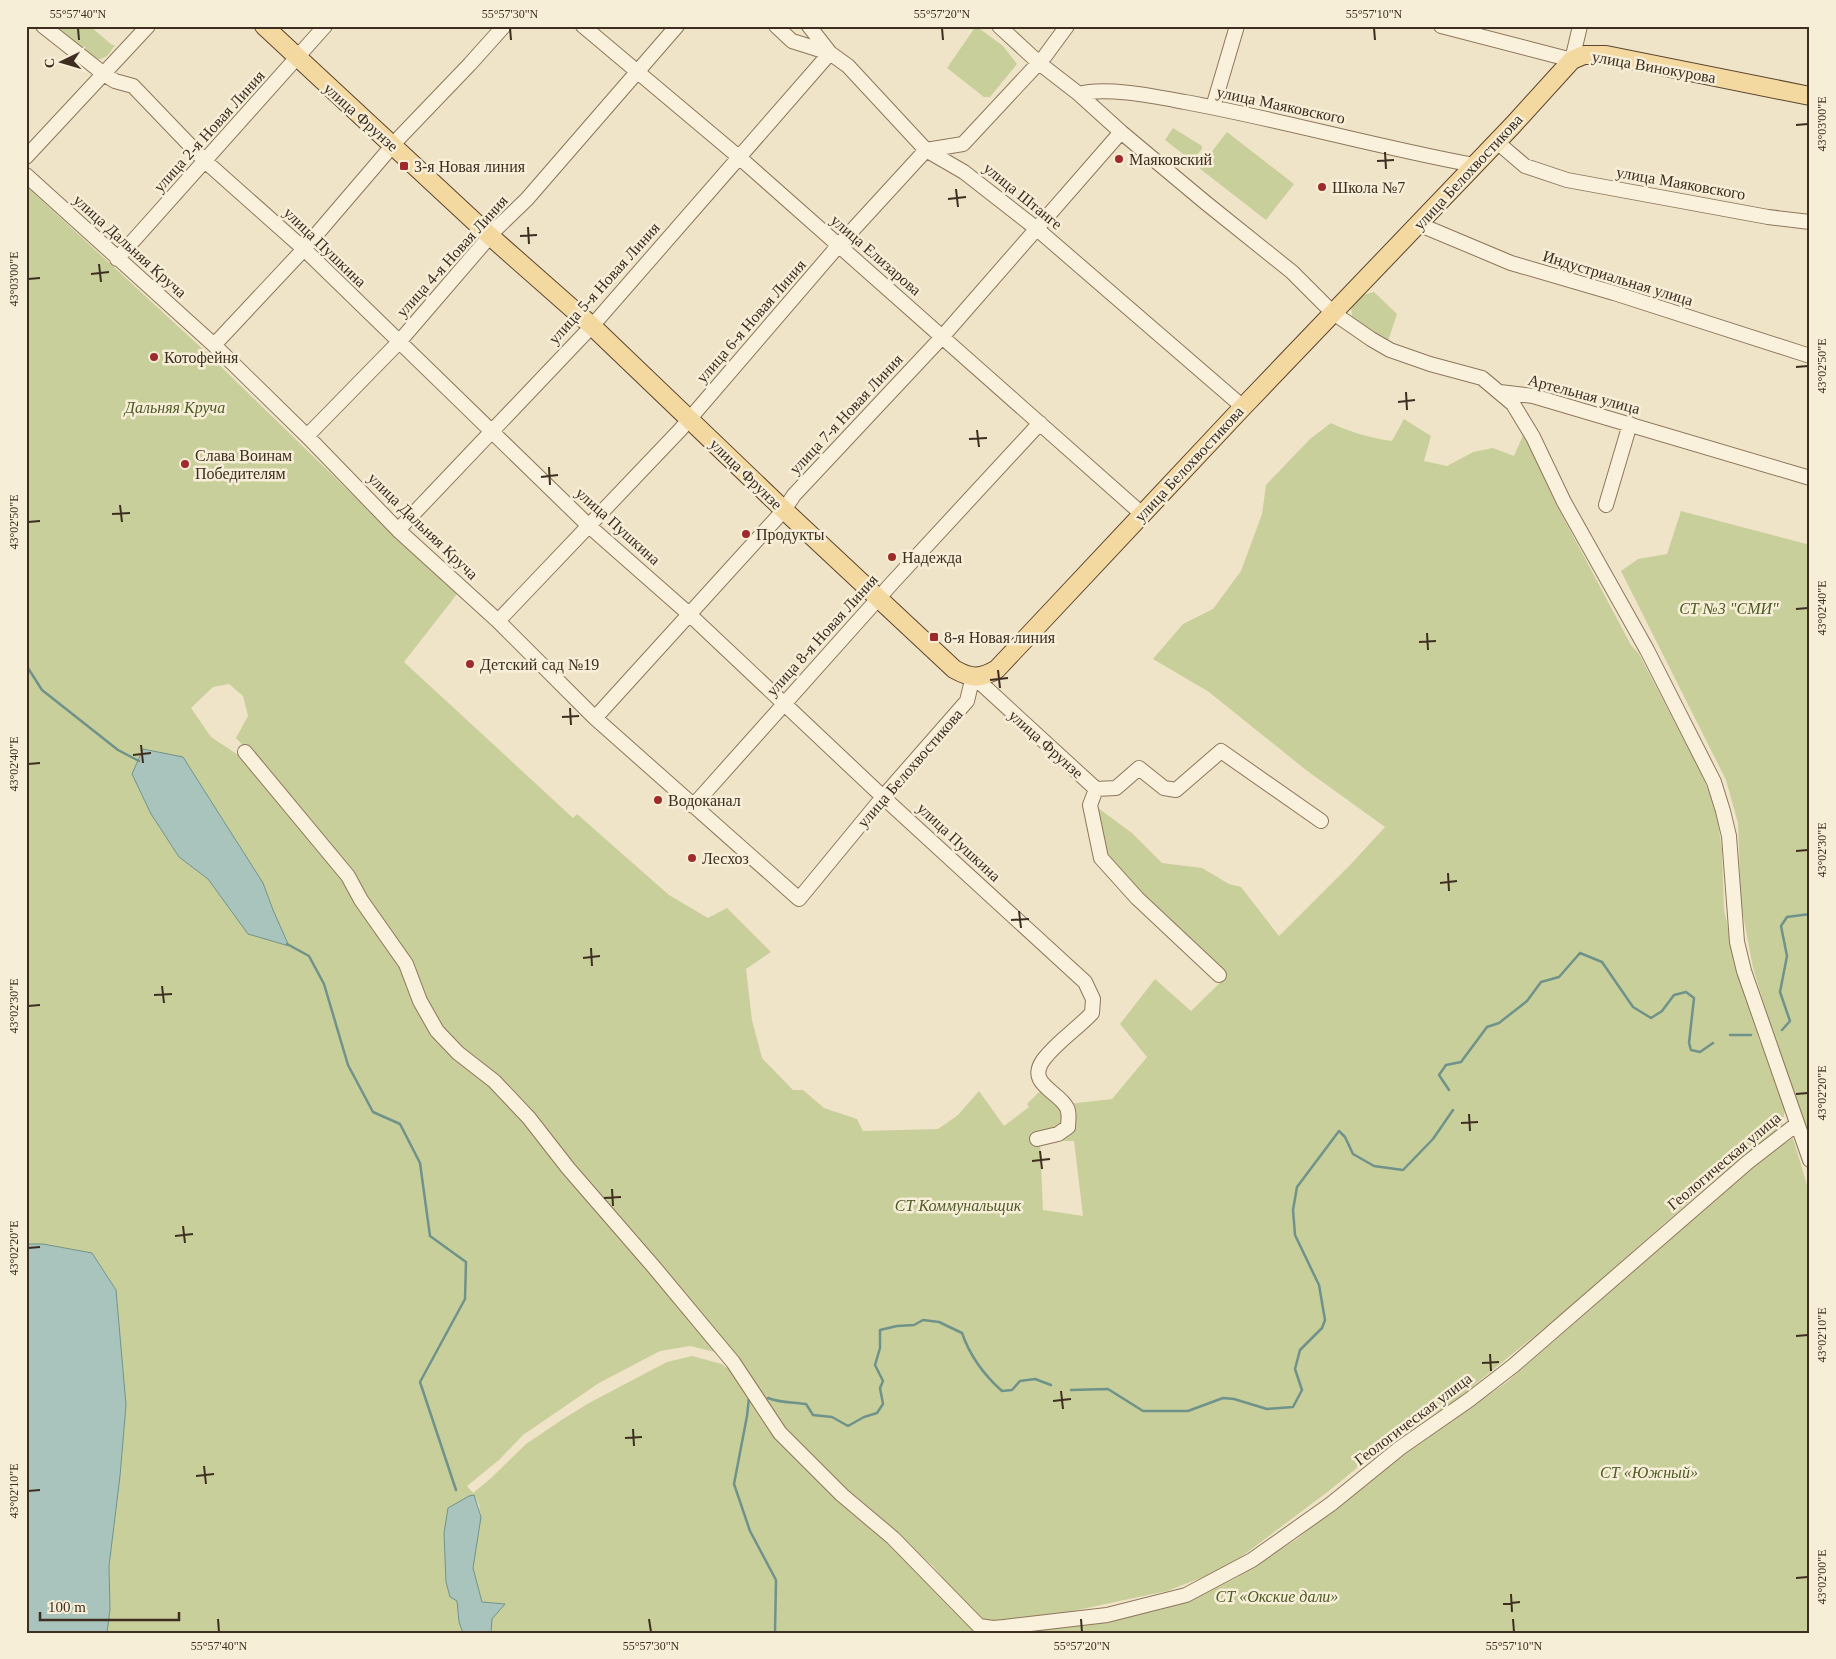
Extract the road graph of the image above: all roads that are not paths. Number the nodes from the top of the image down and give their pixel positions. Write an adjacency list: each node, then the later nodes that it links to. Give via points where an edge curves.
1 (43, 26): 20 (street, улица Пушкина)
2 (148, 26): 20 (street)
3 (264, 26): 16 (main road, улица Фрунзе)
4 (325, 26): 16 (street, улица 2-я Новая Линия)
5 (504, 26): 26 (street)
6 (583, 26): 19 (street, улица Елизарова)
7 (677, 26): 19 (street, улица 4-я Новая Линия)
8 (776, 26): 15 (street, улица Штанге, via 792,41)
9 (809, 26): 15 (street)
10 (998, 26): 18 (street)
11 (1067, 26): 18 (street)
12 (1237, 26): 23 (street)
13 (1441, 26): 17 (street, улица Винокурова)
14 (1580, 26): 17 (street, улица Белохвостикова)
15 (830, 53): 27 (street, улица Штанге, via 848,66); 29 (street, улица 5-я Новая Линия)
16 (296, 58): 26 (main road, улица Фрунзе); 30 (street, улица 2-я Новая Линия)
17 (1572, 60): 22 (main road, улица Винокурова, via 1584,55 1606,55); 25 (main road, улица Белохвостикова)
18 (1039, 63): 21 (street); 27 (street, via 963,144)
19 (638, 73): 29 (street, улица Елизарова); 36 (street, улица 4-я Новая Линия, via 527,199)
20 (104, 74): 28 (street); 30 (street, улица Пушкина, via 133,86)
21 (1079, 94): 23 (street, улица Маяковского, via 1089,91 1145,95); 24 (street)
22 (1810, 96)
23 (1213, 107): 31 (street, улица Маяковского)
24 (1122, 132): 35 (street, улица 7-я Новая Линия); 40 (street, via 1292,272)
25 (1497, 142): 31 (main road, улица Белохвостикова); 33 (street, улица Маяковского, via 1525,166 1567,180)
26 (393, 146): 36 (main road, улица Фрунзе); 38 (street)
27 (926, 150): 35 (street, улица Штанге, via 964,172); 37 (street, улица 6-я Новая Линия)
28 (26, 157)
29 (740, 158): 37 (street, улица Елизарова); 41 (street, улица 5-я Новая Линия)
30 (206, 162): 38 (street, улица Пушкина); 39 (street, улица 2-я Новая Линия)
31 (1474, 165): 34 (main road, улица Белохвостикова)
32 (26, 175): 39 (street, улица Дальняя Круча)
33 (1810, 222)
34 (1418, 224): 40 (main road, улица Белохвостикова); 45 (street, Индустриальная улица, via 1512,263)
35 (1037, 229): 42 (street, улица 7-я Новая Линия); 47 (street, улица Штанге)
36 (490, 236): 41 (main road, улица Фрунзе); 43 (street, улица 4-я Новая Линия)
37 (838, 246): 42 (street, улица Елизарова); 48 (street, улица 6-я Новая Линия)
38 (304, 249): 43 (street, улица Пушкина); 44 (street)
39 (117, 259): 44 (street, улица Дальняя Круча)
40 (1332, 312): 46 (street, Артельная улица, via 1390,350 1482,378); 47 (main road, улица Белохвостикова)
41 (592, 326): 48 (main road, улица Фрунзе); 51 (street, улица 5-я Новая Линия)
42 (943, 336): 49 (street, улица Елизарова); 55 (street, улица 7-я Новая Линия, via 794,495)
43 (399, 342): 51 (street, улица Пушкина); 52 (street, улица 4-я Новая Линия)
44 (214, 345): 52 (street, улица Дальняя Круча)
45 (1810, 356)
46 (1500, 392): 50 (street, Артельная улица, via 1533,396); 72 (street, via 1523,417 1564,502 1714,782 1729,836 1737,942 1744,971)
47 (1243, 406): 56 (main road, улица Белохвостикова)
48 (689, 419): 55 (main road, улица Фрунзе); 57 (street, улица 6-я Новая Линия)
49 (1040, 423): 56 (street, улица Елизарова); 59 (street, улица 8-я Новая Линия)
50 (1630, 424): 53 (street, Артельная улица); 54 (street)
51 (492, 430): 57 (street, улица Пушкина); 58 (street, улица 5-я Новая Линия)
52 (307, 436): 58 (street, улица Дальняя Круча)
53 (1810, 478)
54 (1606, 505)
55 (784, 510): 59 (main road, улица Фрунзе); 60 (street, улица 7-я Новая Линия)
56 (1142, 514): 62 (main road, улица Белохвостикова, via 997,669 986,676)
57 (589, 526): 60 (street, улица Пушкина); 61 (street, улица 6-я Новая Линия)
58 (398, 530): 61 (street, улица Дальняя Круча)
59 (880, 599): 62 (main road, улица Фрунзе, via 954,669); 63 (street, улица 8-я Новая Линия)
60 (689, 614): 63 (street, улица Пушкина); 64 (street, улица 7-я Новая Линия)
61 (498, 621): 64 (street, улица Дальняя Круча)
62 (973, 676): 66 (street, улица Фрунзе); 67 (street, улица Белохвостикова, via 968,701)
63 (784, 704): 67 (street, улица Пушкина); 68 (street, улица 8-я Новая Линия)
64 (595, 718): 68 (street, улица Дальняя Круча)
65 (245, 752): 75 (street, Геологическая улица, via 348,876 406,964 420,1001 437,1031 458,1053 494,1081 529,1118 733,1362 780,1433 842,1495 893,1538 979,1626)
66 (1096, 789): 69 (street, улица Фрунзе, via 1116,788 1139,768 1164,788 1176,790 1221,751); 71 (street, via 1090,805 1101,858 1137,898)
67 (883, 797): 70 (street, улица Белохвостикова); 73 (street, улица Пушкина, via 1085,982 1093,999 1092,1013 1051,1051 1039,1070 1041,1083 1066,1106 1069,1113 1068,1127 1058,1134)
68 (693, 806): 70 (street, улица Дальняя Круча)
69 (1321, 821)
70 (798, 899)
71 (1218, 975)
72 (1797, 1124): 74 (street); 75 (street, Геологическая улица, via 1748,1162 1513,1366 1252,1560 1186,1595)
73 (1038, 1139)
74 (1810, 1160)
75 (1062, 1627)

